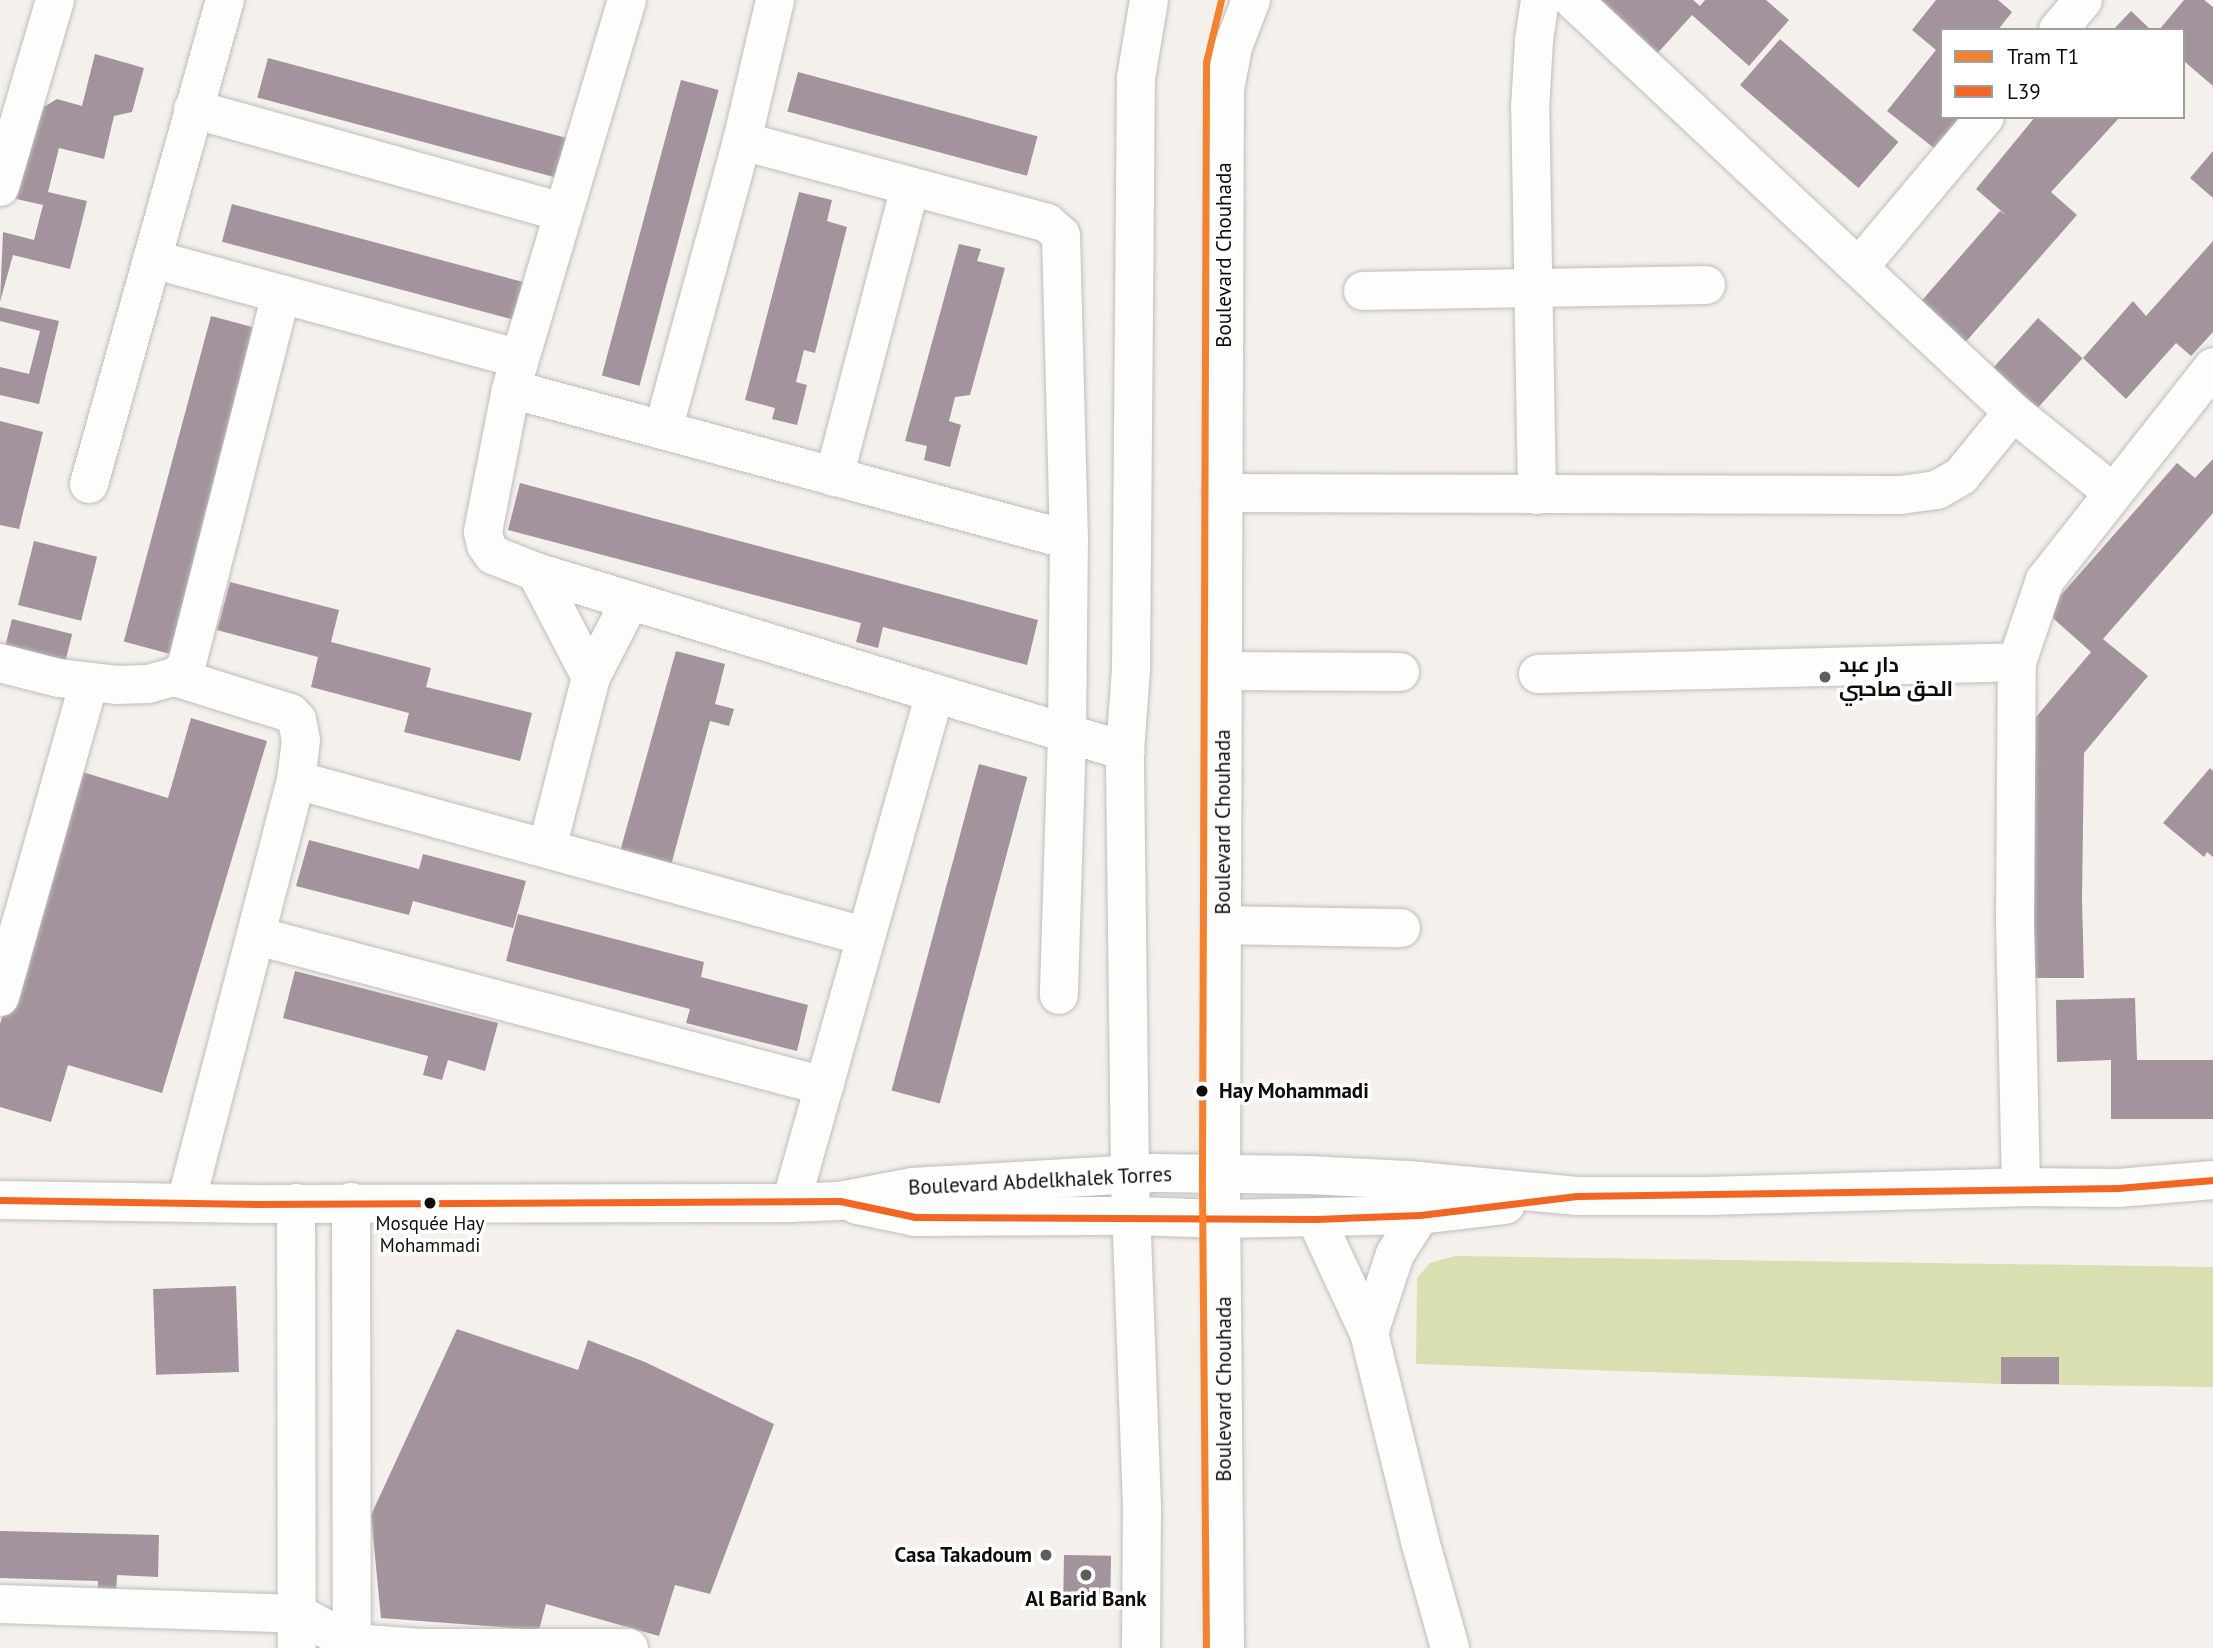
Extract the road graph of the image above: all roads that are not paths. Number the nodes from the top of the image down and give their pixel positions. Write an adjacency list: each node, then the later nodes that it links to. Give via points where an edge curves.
1 (55, 0): 14 (street)
2 (225, 0): 11 (street)
3 (627, 0): 16 (street)
4 (775, 0): 13 (street)
5 (1149, 0): 45 (street, via 1136,78 1130,669)
6 (1251, 0): 30 (street, Boulevard Chouhada, via 1233,47 1225,89)
7 (1540, 0): 20 (street, via 1530,108)
8 (1573, 0): 18 (street)
9 (2083, 0): 10 (street)
10 (2060, 28)
11 (193, 109): 16 (street); 17 (street)
12 (1983, 119): 18 (street)
13 (742, 141): 15 (street); 26 (street)
14 (0, 187)
15 (910, 187): 27 (street); 32 (street, via 1047,223 1061,235)
16 (563, 212): 24 (street)
17 (152, 259): 22 (street); 28 (street)
18 (1859, 267): 25 (street)
19 (1706, 285): 20 (street)
20 (1534, 288): 21 (street); 31 (street)
21 (1363, 291)
22 (281, 294): 24 (street); 40 (street, via 186,667)
23 (2213, 368): 29 (street)
24 (515, 374): 26 (street); 33 (street, via 483,532 493,555)
25 (2013, 412): 29 (street); 31 (street, via 1961,476 1937,490 1901,495)
26 (663, 430): 27 (street)
27 (834, 477): 32 (street)
28 (89, 484)
29 (2112, 492): 35 (street, via 2045,580)
30 (1222, 493): 31 (street); 37 (street, Boulevard Chouhada)
31 (1537, 495)
32 (1069, 540): 44 (street)
33 (536, 572): 34 (street); 41 (street)
34 (630, 601): 41 (street); 43 (street)
35 (2017, 662): 39 (street); 58 (street, via 2015,921)
36 (0, 663): 42 (street)
37 (1224, 671): 38 (street); 48 (street, Boulevard Chouhada)
38 (1400, 672)
39 (1538, 674)
40 (175, 677): 42 (street, via 148,684); 46 (street, via 290,713 297,720 301,740)
41 (591, 677): 47 (street)
42 (89, 683): 53 (street)
43 (935, 693): 44 (street); 51 (street)
44 (1067, 735): 45 (street); 52 (street)
45 (1125, 751): 55 (street)
46 (296, 780): 47 (street); 50 (street)
47 (547, 848): 51 (street)
48 (1222, 925): 49 (street); 56 (street, Boulevard Chouhada)
49 (1401, 928)
50 (257, 936): 54 (street); 62 (street)
51 (864, 936): 54 (street)
52 (1059, 995)
53 (0, 997)
54 (824, 1086): 65 (street)
55 (1130, 1173): 56 (street, Boulevard Abdelkhalek Torres); 61 (street, Boulevard Abdelkhalek Torres, via 912,1187); 67 (street)
56 (1221, 1173): 59 (street, Boulevard Abdelkhalek Torres, via 1408,1180); 68 (street, Boulevard Chouhada)
57 (2213, 1180): 58 (street, Boulevard Abdelkhalek Torres, via 2118,1188)
58 (2021, 1187): 59 (street, Boulevard Abdelkhalek Torres)
59 (1577, 1196): 66 (street, Boulevard Abdelkhalek Torres)
60 (0, 1200): 62 (street, Boulevard Abdelkhalek Torres)
61 (840, 1201): 65 (street, Boulevard Abdelkhalek Torres); 67 (street, Boulevard Abdelkhalek Torres, via 915,1217)
62 (186, 1202): 64 (street, Boulevard Abdelkhalek Torres)
63 (351, 1202): 64 (street, Boulevard Abdelkhalek Torres); 65 (street, Boulevard Abdelkhalek Torres); 73 (street)
64 (296, 1203): 72 (street)
65 (791, 1203)
66 (1420, 1215): 69 (street, Boulevard Abdelkhalek Torres); 70 (street, via 1395,1254)
67 (1133, 1216): 68 (street, Boulevard Abdelkhalek Torres); 75 (street, via 1142,1507)
68 (1223, 1219): 69 (street, Boulevard Abdelkhalek Torres); 76 (street, Boulevard Chouhada)
69 (1316, 1219): 70 (street)
70 (1369, 1333): 77 (street)
71 (0, 1604): 72 (street)
72 (297, 1631): 73 (street)
73 (352, 1646): 74 (street)
74 (629, 1648)
75 (1141, 1648)
76 (1225, 1648)
77 (1450, 1648)

